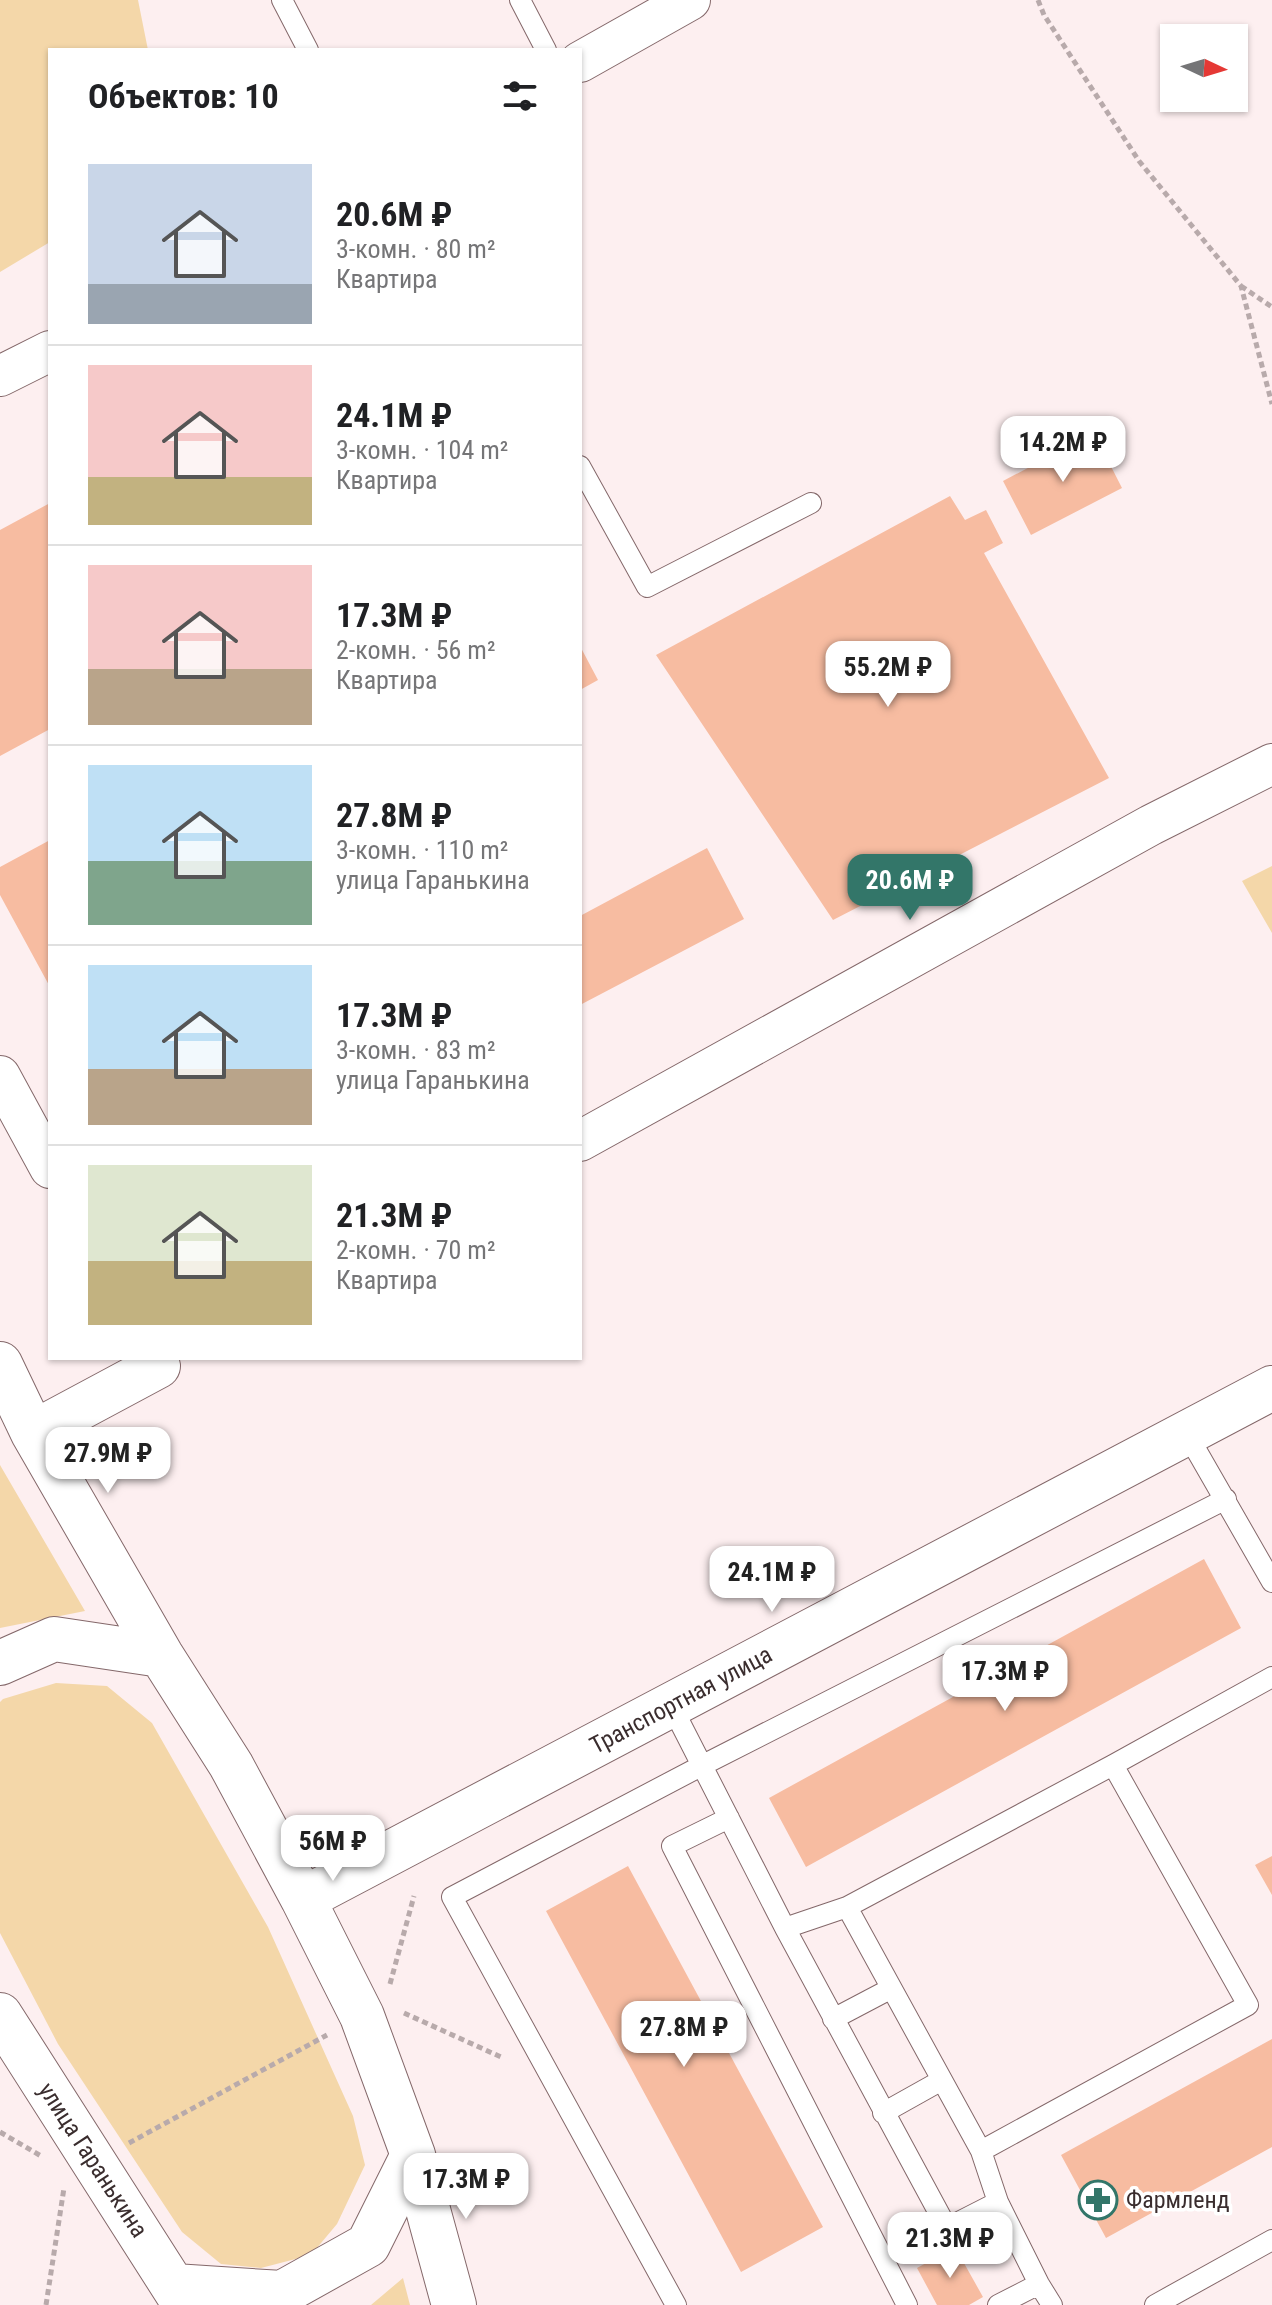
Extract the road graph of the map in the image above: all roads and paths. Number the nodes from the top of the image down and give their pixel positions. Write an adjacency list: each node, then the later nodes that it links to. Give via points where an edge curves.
1 (282, 0): 5 (lane)
2 (520, 0): 6 (lane)
3 (690, 0): 7 (street)
4 (1038, 0): 8 (path, via 1139,161)
5 (307, 48)
6 (545, 48)
7 (582, 61)
8 (1241, 286): 9 (path); 12 (path)
9 (1272, 307)
10 (48, 352): 11 (street)
11 (0, 376)
12 (1272, 404)
13 (582, 470): 14 (lane, via 647,587)
14 (811, 503)
15 (1272, 764): 17 (street, via 1151,825)
16 (0, 1076): 18 (street)
17 (582, 1140)
18 (48, 1164)
19 (162, 1361): 22 (main road)
20 (0, 1364): 22 (main road)
21 (1272, 1388): 23 (main road, Транспортная улица)
22 (33, 1433): 26 (main road)
23 (1187, 1434): 24 (lane); 29 (main road, Транспортная улица)
24 (1226, 1499): 25 (lane); 31 (lane)
25 (1272, 1582)
26 (161, 1655): 27 (main road, via 54,1639); 34 (main road, via 231,1765)
27 (0, 1663)
28 (1272, 1677): 30 (lane)
29 (671, 1705): 31 (lane); 34 (main road, Транспортная улица)
30 (1113, 1765): 35 (lane); 45 (lane, via 1248,2005)
31 (701, 1766): 32 (lane); 54 (lane, via 452,1897)
32 (729, 1818): 36 (lane); 55 (lane, via 672,1846)
33 (414, 1896): 38 (path)
34 (303, 1899): 38 (main road)
35 (847, 1907): 36 (lane); 37 (lane)
36 (785, 1928): 40 (lane)
37 (890, 1989): 40 (lane); 42 (lane)
38 (373, 2010): 41 (path); 46 (main road); 47 (path)
39 (0, 2015): 47 (main road, улица Гаранькина)
40 (833, 2019): 43 (lane)
41 (501, 2057)
42 (942, 2080): 43 (lane); 45 (lane)
43 (883, 2113): 48 (lane, via 947,2228)
44 (0, 2132): 47 (path)
45 (981, 2151): 48 (lane)
46 (413, 2155): 51 (main road, via 368,2245 282,2293); 53 (main road)
47 (80, 2166): 51 (main road, улица Гаранькина); 52 (path)
48 (998, 2202): 50 (lane)
49 (1272, 2240): 58 (lane)
50 (1039, 2284): 56 (lane); 57 (lane)
51 (180, 2296)
52 (46, 2305)
53 (454, 2305)
54 (676, 2305)
55 (907, 2305)
56 (998, 2305)
57 (1052, 2305)
58 (1155, 2305)

